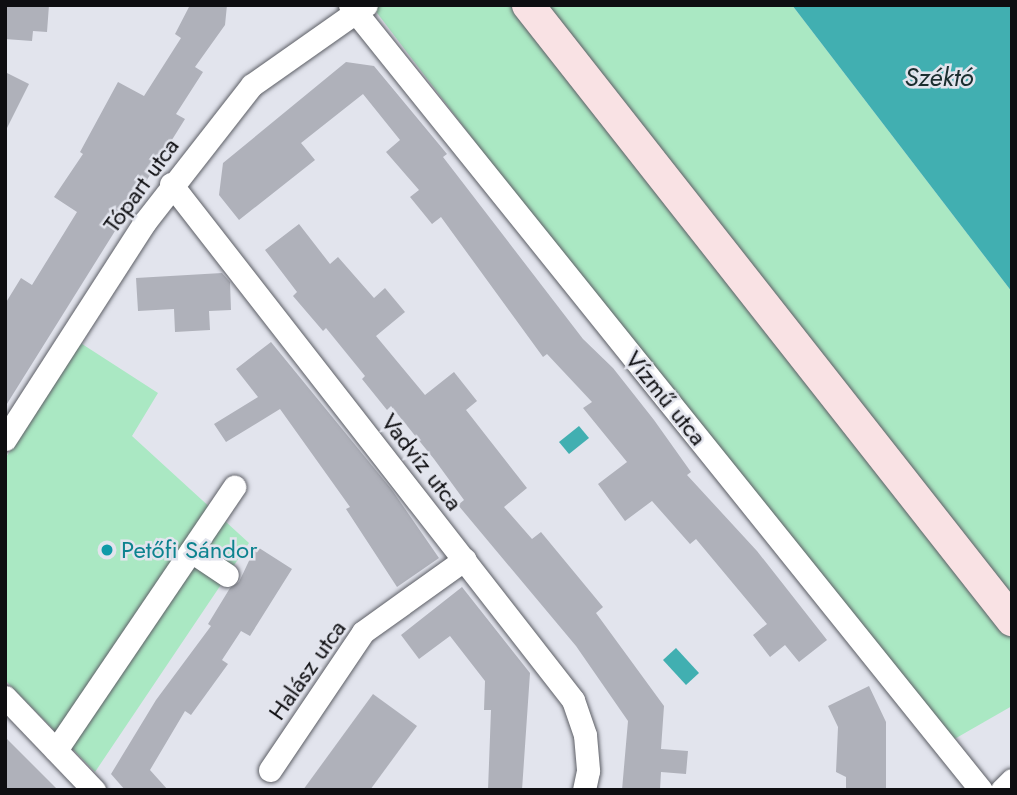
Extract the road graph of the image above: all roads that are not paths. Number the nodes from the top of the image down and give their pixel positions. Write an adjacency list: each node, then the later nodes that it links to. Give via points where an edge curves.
1 (528, 5): 9 (main road)
2 (357, 8): 3 (street, Tópart utca, via 251,85); 16 (street, Vízmű utca)
3 (171, 184): 4 (street, Tópart utca); 7 (street, Vadvíz utca)
4 (5, 439)
5 (234, 487): 6 (street)
6 (191, 551): 8 (street); 11 (street)
7 (465, 559): 12 (street, Halász utca, via 363,632); 15 (street, Vadvíz utca, via 573,700 585,735 588,771)
8 (227, 575)
9 (1012, 620)
10 (5, 697): 11 (street)
11 (56, 750): 14 (street)
12 (270, 770)
13 (1012, 780): 17 (street)
14 (94, 790)
15 (583, 790)
16 (981, 790)
17 (1002, 790)

